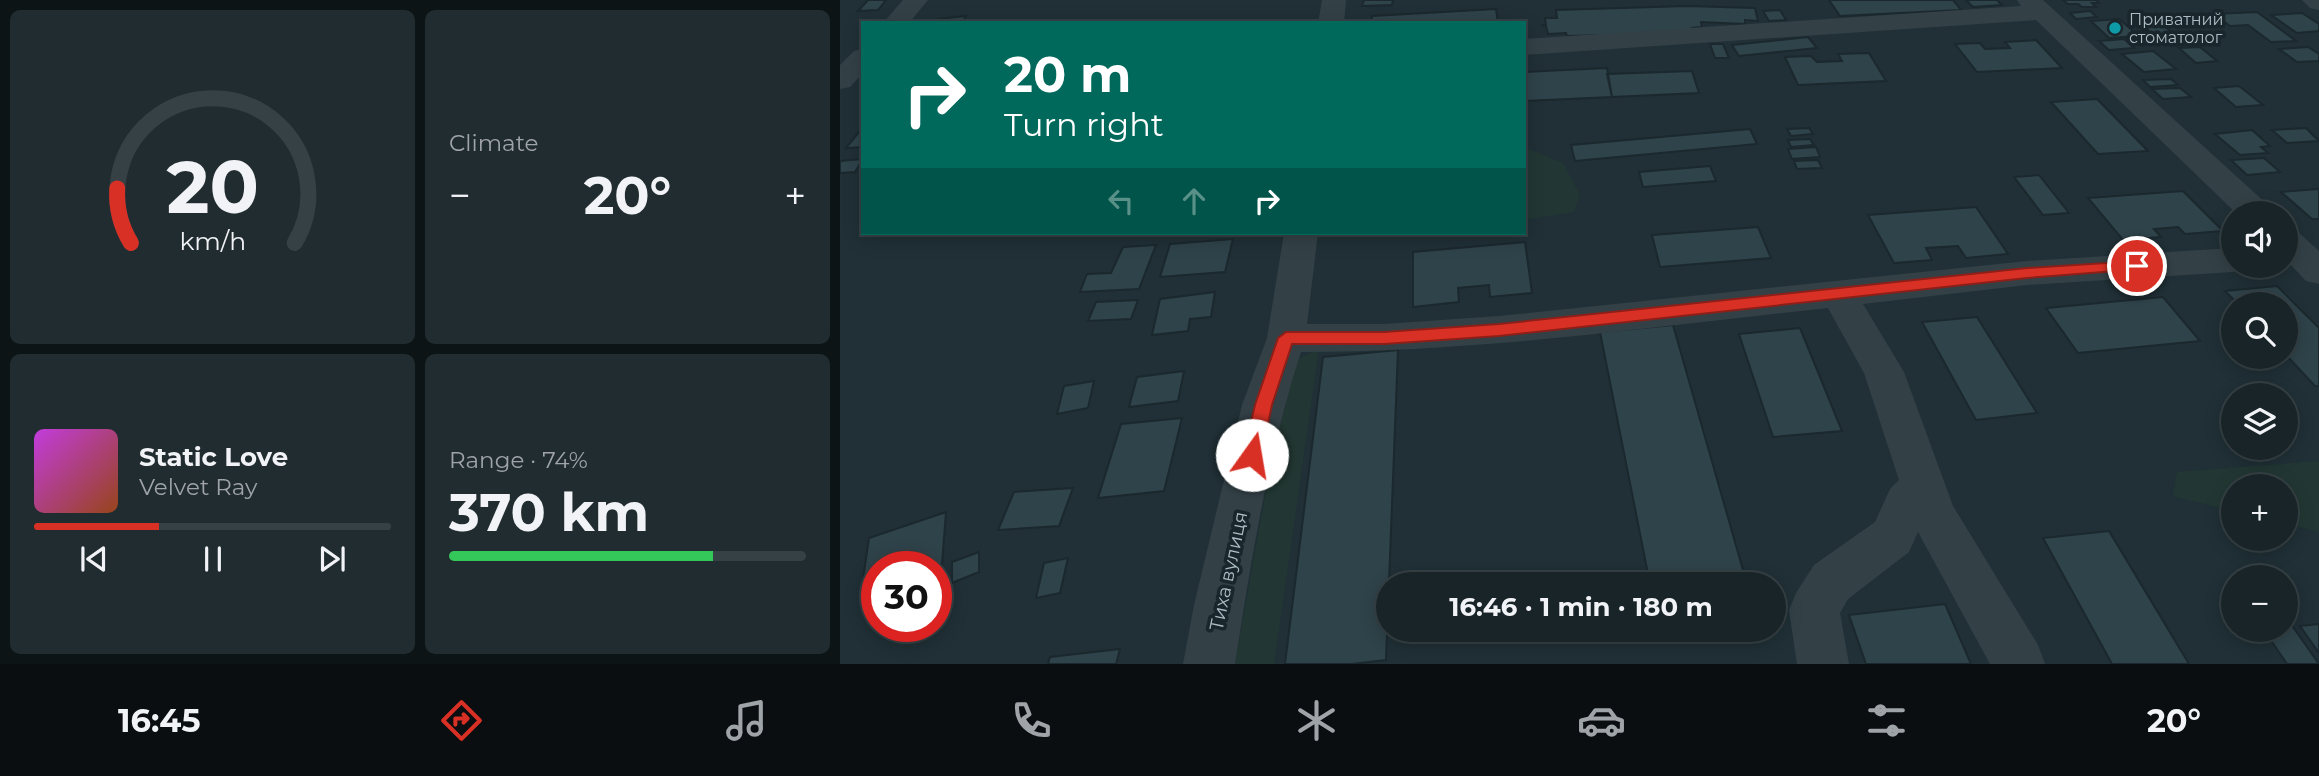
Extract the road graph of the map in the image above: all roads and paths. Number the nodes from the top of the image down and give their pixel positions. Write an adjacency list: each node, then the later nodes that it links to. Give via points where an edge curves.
1 (916, 0): 6 (street)
2 (1334, 0): 7 (street)
3 (2314, 0): 4 (street)
4 (2319, 3)
5 (2035, 6): 8 (street); 11 (street)
6 (897, 21)
7 (1331, 21)
8 (1526, 47)
9 (861, 59): 10 (street)
10 (840, 81)
11 (2243, 201)
12 (1301, 235): 15 (street, Тиха вулиця)
13 (2221, 261): 14 (street, via 2027,273)
14 (1838, 293): 15 (street, via 1499,330 1384,338); 16 (street, via 1884,372)
15 (1286, 338): 17 (street, Тиха вулиця, via 1263,405)
16 (1923, 485): 18 (street, via 1906,503 1892,537 1831,582 1814,610); 19 (street, via 1933,515)
17 (1209, 664)
18 (1823, 664)
19 (2019, 664)

